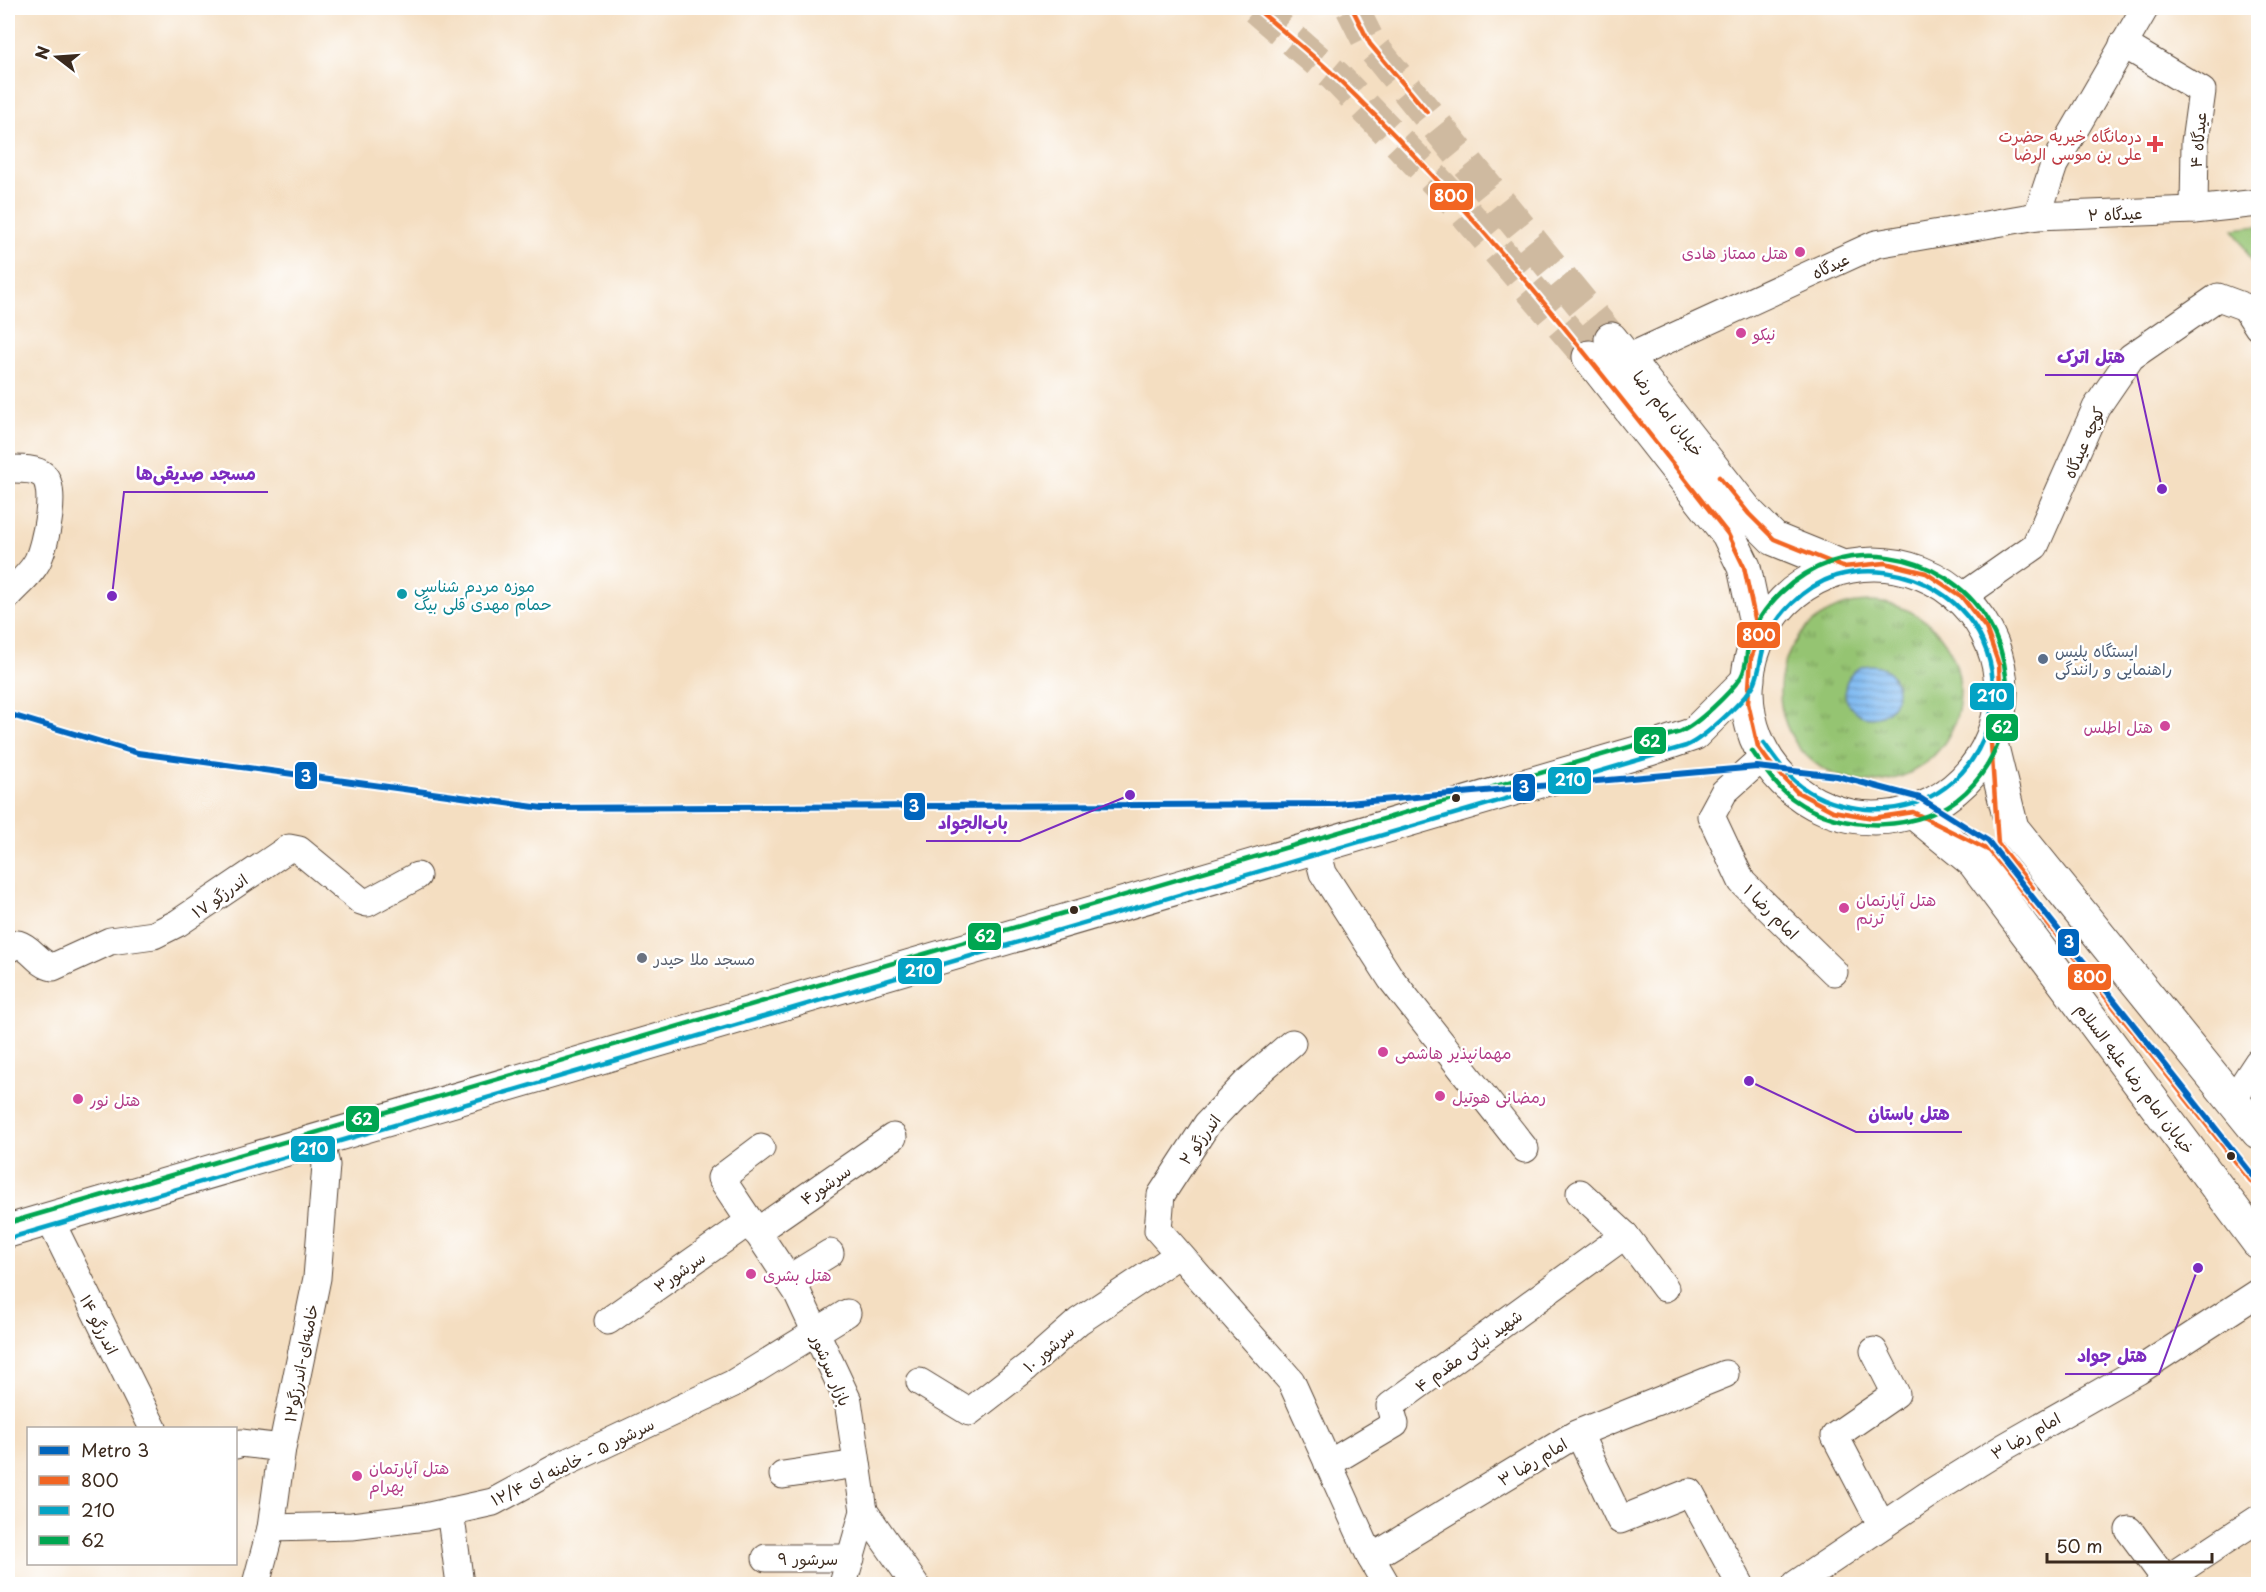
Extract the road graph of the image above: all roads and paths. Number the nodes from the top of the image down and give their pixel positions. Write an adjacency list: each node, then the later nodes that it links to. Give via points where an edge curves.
1 (2145, 8): 2 (street)
2 (2123, 44): 4 (street, عیدگاه ۴, via 2202,91 2195,142); 5 (street, via 2054,165)
3 (2259, 203): 4 (street)
4 (2194, 210): 5 (street, عیدگاه ۲)
5 (2037, 216): 7 (street, عیدگاه, via 1876,244)
6 (2259, 327): 11 (street, کوچه عیدگاه, via 2245,308 2218,297 2131,357 2096,408 2036,546)
7 (1612, 350): 9 (main road, خیابان امام رضا, via 1774,539); 12 (main road, خیابان امام رضا, via 1728,534 1744,567)
8 (8, 469): 10 (street, via 33,470 44,475 50,495 49,518 37,562)
9 (1843, 567): 11 (main road, via 1885,563 1926,573); 12 (main road, via 1809,581 1779,605)
10 (8, 595)
11 (1962, 597): 14 (main road, via 1986,628 2000,665 2001,705)
12 (1759, 637): 13 (main road)
13 (1748, 680): 15 (main road, via 1750,717); 17 (main road, via 1694,734)
14 (1991, 743): 16 (main road, via 1968,778 1943,800); 23 (main road, via 2012,828)
15 (1764, 756): 16 (main road, via 1797,792 1833,811 1872,818); 20 (street, امام رضا ۱, via 1724,792 1711,816 1742,882)
16 (1912, 812): 34 (main road, خیابان امام رضا علیه السلام, via 1974,862)
17 (1316, 846): 26 (main road); 28 (street, via 1323,873 1391,979)
18 (417, 876): 19 (street, اندرزگو ۱۷, via 367,903 299,849 289,848 154,935 110,941 53,967 41,962 23,945)
19 (8, 949)
20 (1834, 972)
21 (1292, 1043): 36 (street, اندرزگو ۲, via 1206,1124 1161,1195 1158,1230)
22 (2259, 1062): 23 (street)
23 (2233, 1100): 24 (main road)
24 (2259, 1132)
25 (893, 1137): 31 (street, سرشور۴)
26 (320, 1139): 30 (main road); 49 (street, خامنه‌ای-اندرزگو۱۲, via 326,1165 317,1278)
27 (761, 1148): 31 (street, بازار سرشور, via 721,1178)
28 (1526, 1149)
29 (1580, 1193): 33 (street)
30 (49, 1218): 32 (main road); 46 (street, اندرزگو ۱۴)
31 (753, 1226): 37 (street, بازار سرشور); 41 (street, سرشور۳)
32 (8, 1231)
33 (1625, 1235): 38 (street); 51 (street, شهید نباتی مقدم ۴, via 1390,1406 1395,1424)
34 (2259, 1242)
35 (830, 1253): 37 (street)
36 (1178, 1255): 45 (street, سرشور ۱۰, via 1079,1321 969,1412); 51 (street, اندرزگو ۲, via 1291,1381)
37 (788, 1279): 42 (street, بازار سرشور)
38 (1665, 1288)
39 (2259, 1293): 56 (street, امام رضا ۳, via 2138,1371 2006,1446)
40 (847, 1313): 42 (street, سرشور ۵ - خامنه ای ۱۲/۴)
41 (608, 1321)
42 (816, 1332): 50 (street, بازار سرشور, via 848,1401); 53 (street, سرشور ۵ - خامنه ای ۱۲/۴, via 732,1384 563,1464 493,1502)
43 (1874, 1351): 56 (street, via 1896,1394 1835,1436)
44 (1725, 1374): 47 (street)
45 (920, 1382)
46 (153, 1427)
47 (1579, 1434): 61 (street, امام رضا ۳); 68 (street, امام رضا ۳, via 1620,1520 1690,1492)
48 (237, 1445): 49 (street)
49 (282, 1448): 57 (street, خامنه‌ای-اندرزگو۱۲)
50 (857, 1464): 52 (street); 54 (street, بازار سرشور)
51 (1328, 1464): 61 (street, اندرزگو ۲)
52 (783, 1475)
53 (450, 1511): 57 (street, سرشور ۵ - خامنه ای ۱۲/۴, via 352,1526); 64 (street)
54 (864, 1511): 60 (street, بازار سرشور); 66 (street)
55 (2259, 1519): 62 (street)
56 (1881, 1524): 69 (street, امام رضا ۳)
57 (271, 1528): 63 (street, خامنه‌ای-اندرزگو۱۲)
58 (2129, 1530): 62 (street)
59 (766, 1558): 60 (street, سرشور ۹)
60 (851, 1558): 65 (street, بازار سرشور)
61 (1371, 1558): 67 (street, اندرزگو ۲)
62 (2165, 1583)
63 (255, 1584)
64 (460, 1584)
65 (843, 1584)
66 (915, 1584)
67 (1386, 1584)
68 (1740, 1584)
69 (1796, 1584)

